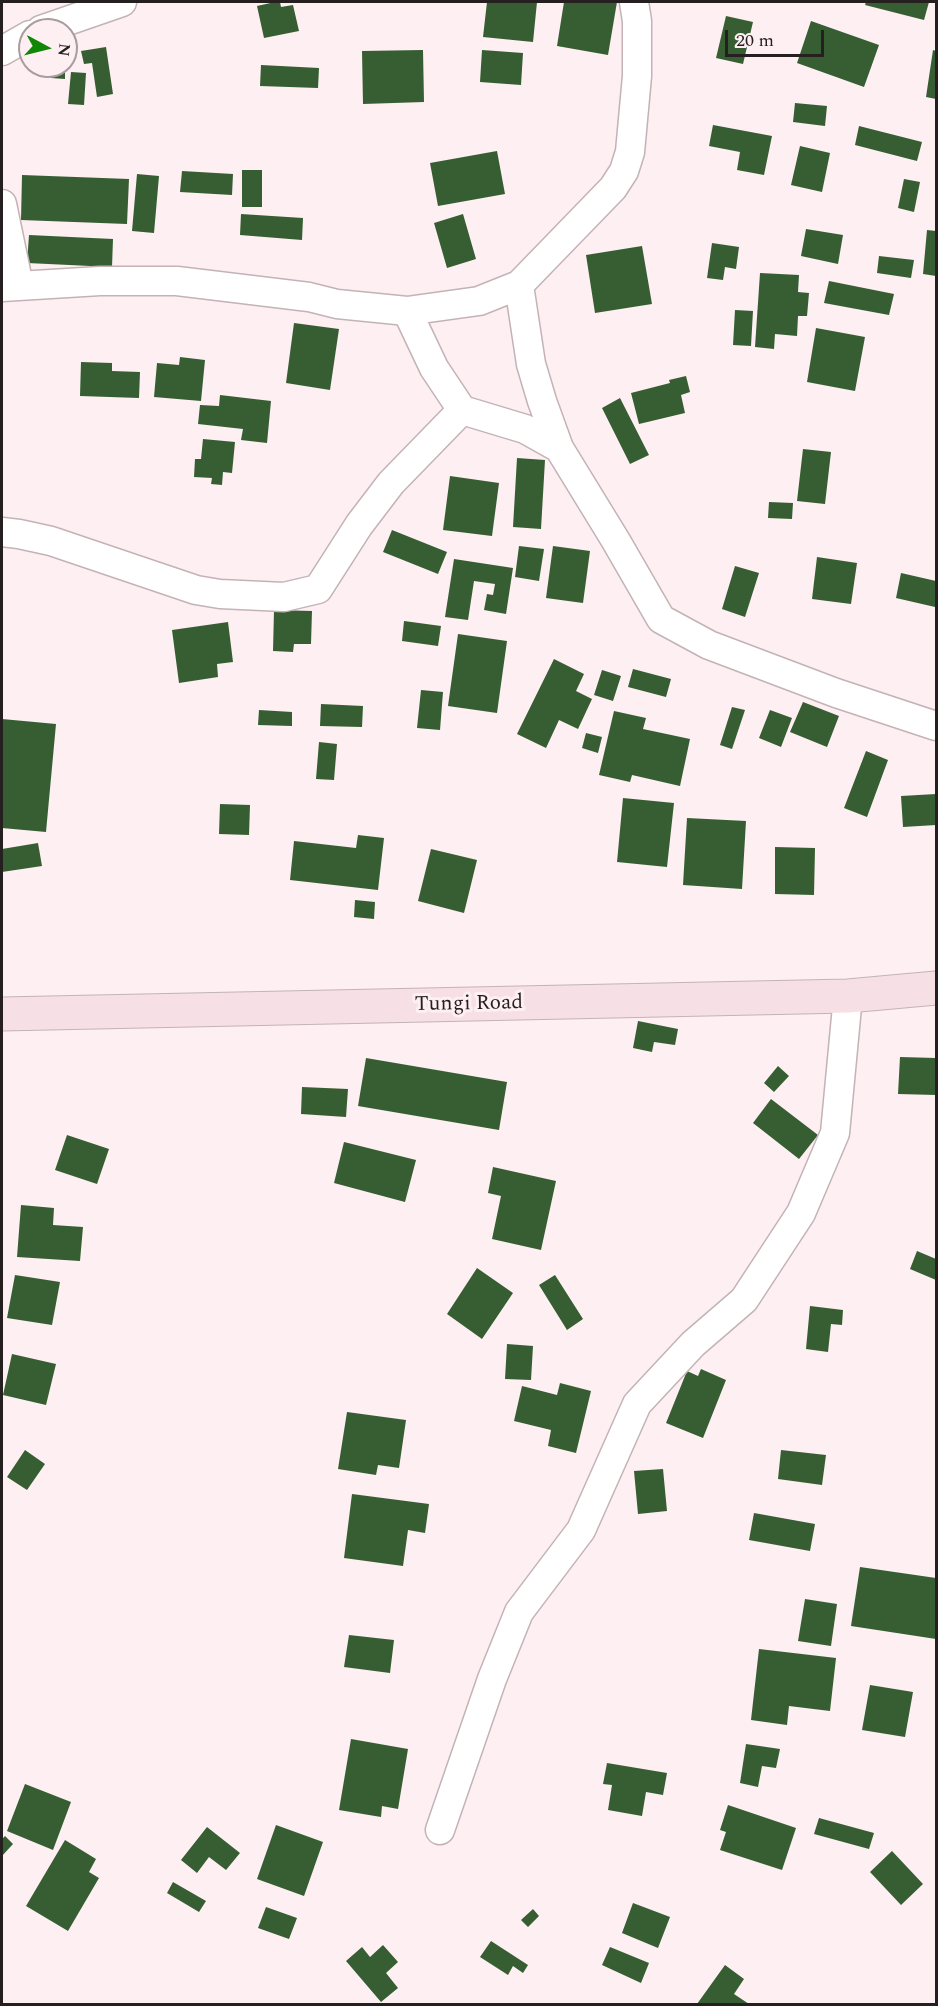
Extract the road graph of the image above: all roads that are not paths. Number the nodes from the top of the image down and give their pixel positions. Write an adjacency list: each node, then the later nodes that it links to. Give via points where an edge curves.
1 (122, 2): 3 (street)
2 (634, 2): 7 (street, via 637,76 630,152 624,171 613,188)
3 (76, 18)
4 (18, 42): 5 (street)
5 (2, 51)
6 (2, 204): 8 (street)
7 (519, 285): 9 (street, via 479,301); 11 (street, via 531,364)
8 (10, 287): 9 (street, via 177,281)
9 (408, 311): 10 (street, via 434,368)
10 (462, 410): 11 (street, via 525,429); 12 (street, via 391,483 318,589 284,597 196,590 51,541)
11 (559, 448): 13 (street, via 661,619 709,645)
12 (2, 532)
13 (936, 726)
14 (936, 988): 15 (main road, Tungi Road)
15 (848, 996): 16 (main road, Tungi Road); 17 (street, via 836,1133 801,1213 744,1300 693,1344 637,1404 580,1530 519,1612)
16 (2, 1014)
17 (440, 1830)

